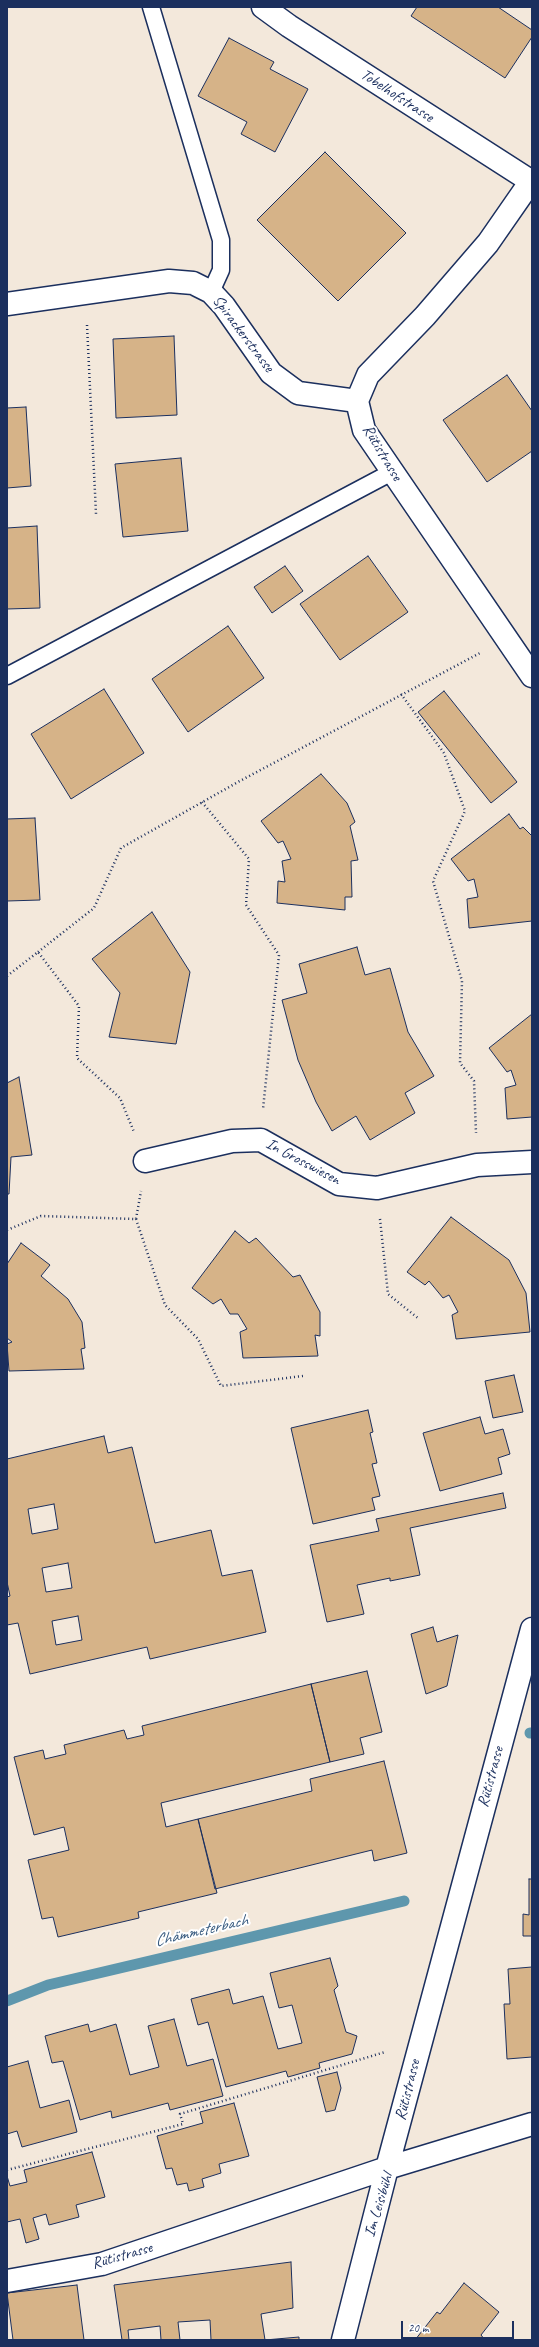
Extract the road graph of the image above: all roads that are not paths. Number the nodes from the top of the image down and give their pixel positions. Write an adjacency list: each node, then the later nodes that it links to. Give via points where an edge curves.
1 (151, 7): 4 (lane, via 221,240 221,270)
2 (264, 7): 3 (street, Tobelhofstrasse, via 289,26)
3 (532, 181): 6 (street, via 488,243 425,316 368,375)
4 (211, 292): 5 (street, Spirackerstrasse, via 193,283 169,281); 6 (street, Spirackerstrasse, via 224,306 271,373 298,393)
5 (7, 304)
6 (357, 401): 7 (street, Rütistrasse, via 364,430)
7 (392, 472): 8 (lane); 9 (street, Rütistrasse)
8 (7, 676)
9 (532, 676)
10 (145, 1161): 11 (street, In Grosswiesen, via 232,1141 261,1140 339,1184 377,1188 477,1165)
11 (532, 1162)
12 (532, 1628): 14 (street, Rütistrasse)
13 (532, 2124): 14 (street, Im Leisibühl)
14 (387, 2168): 15 (street, Rütistrasse, via 102,2264); 16 (street, Im Leisibühl)
15 (7, 2281)
16 (343, 2340)

